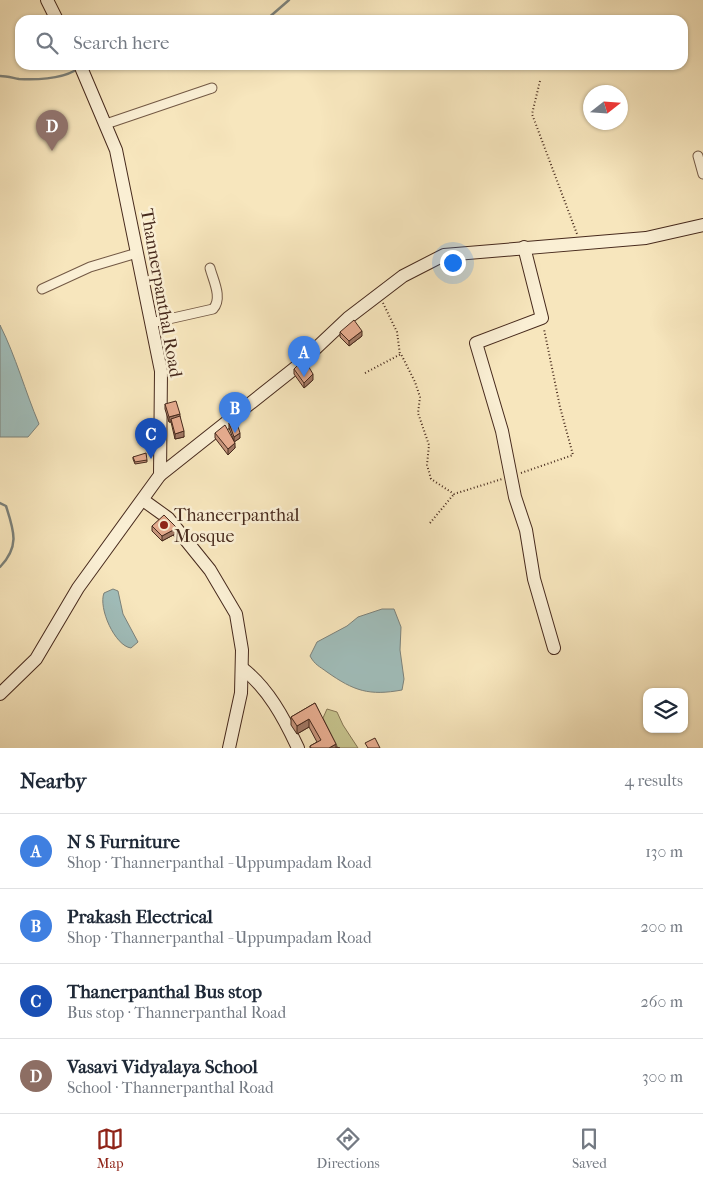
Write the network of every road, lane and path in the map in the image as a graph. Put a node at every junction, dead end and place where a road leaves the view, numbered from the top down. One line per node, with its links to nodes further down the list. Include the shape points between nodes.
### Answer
1 (47, 0): 2 (street)
2 (54, 15)
3 (82, 70): 6 (street, Thannerpanthal Road)
4 (540, 81): 10 (path, via 532,114)
5 (212, 88): 6 (street)
6 (106, 124): 12 (street, Thannerpanthal Road, via 116,150)
7 (698, 156): 8 (street)
8 (703, 174)
9 (703, 225): 10 (street, via 646,238)
10 (581, 243): 11 (street)
11 (524, 247): 15 (street, via 444,255 403,276); 16 (street)
12 (137, 252): 14 (street, via 90,267); 17 (street, Thannerpanthal Road)
13 (210, 268): 17 (street, via 217,293 214,309)
14 (42, 289)
15 (379, 294): 18 (path, via 397,332); 21 (street, via 295,368)
16 (542, 318): 22 (path, via 573,456); 22 (street, via 476,343)
17 (151, 323): 21 (street, Thannerpanthal Road, via 161,371)
18 (401, 354): 19 (path); 20 (path); 23 (path, via 420,397 418,413 430,445 426,465 431,478)
19 (380, 367)
20 (365, 373)
21 (160, 475): 24 (street)
22 (512, 477): 23 (path); 26 (street, via 526,530 534,579)
23 (454, 494): 25 (path)
24 (143, 500): 27 (street, via 168,518 226,593 236,614); 28 (street, via 78,588 36,659)
25 (430, 523)
26 (554, 648)
27 (242, 668): 29 (street, via 241,694); 30 (street, via 268,693)
28 (0, 694)
29 (229, 748)
30 (298, 748)

